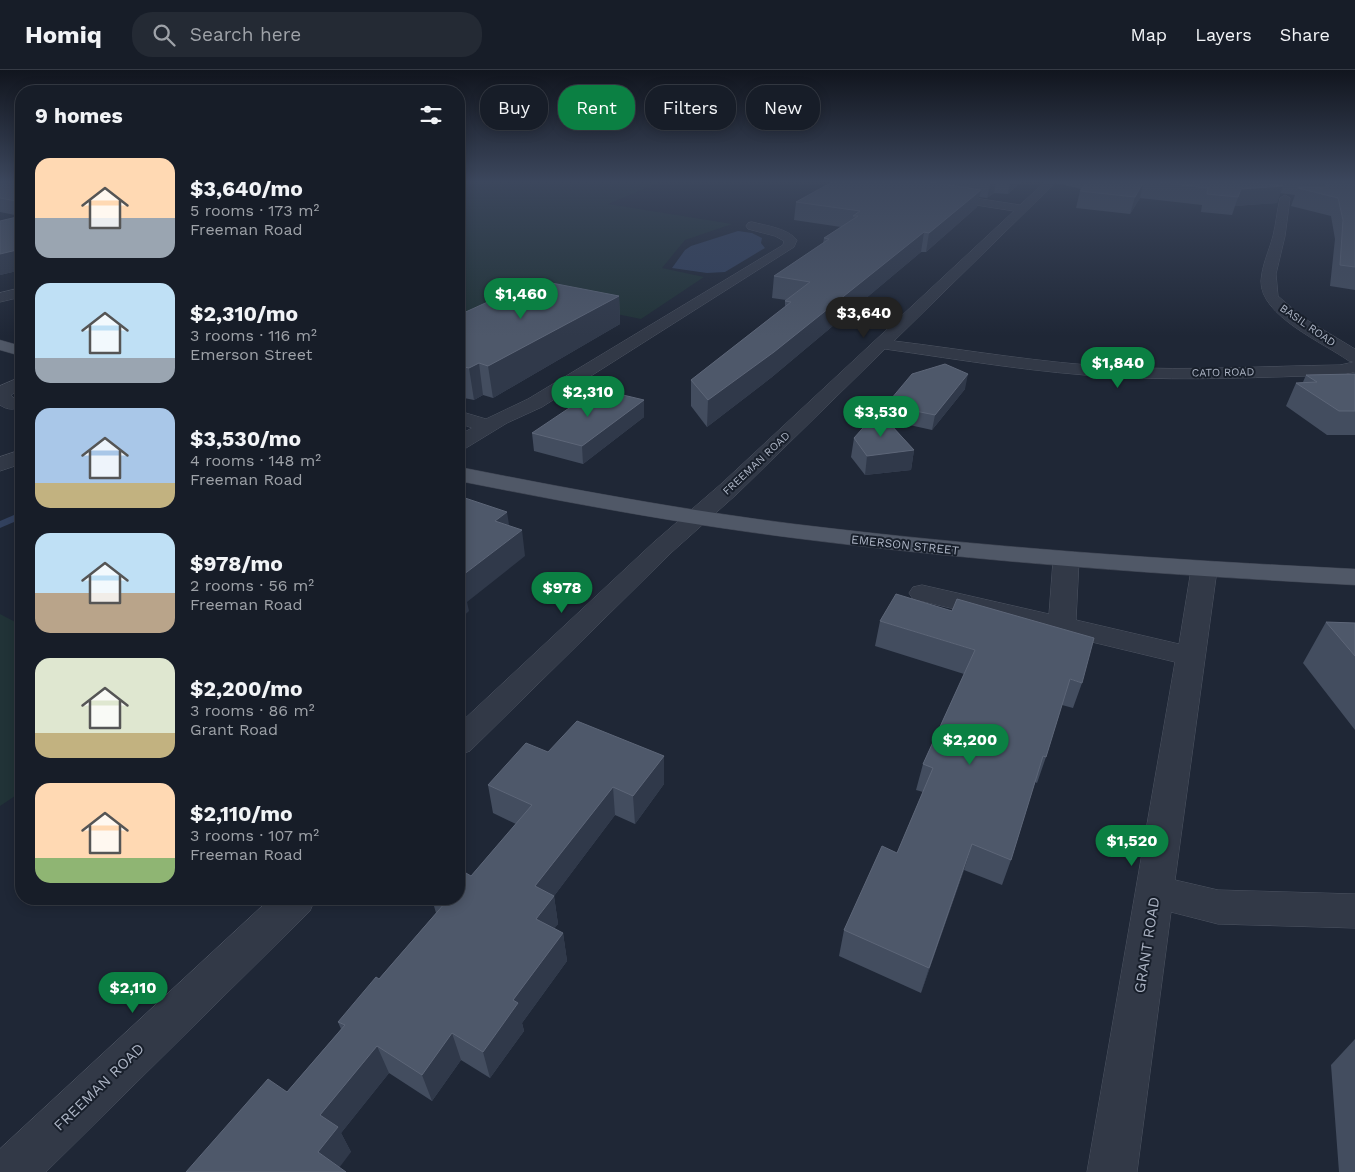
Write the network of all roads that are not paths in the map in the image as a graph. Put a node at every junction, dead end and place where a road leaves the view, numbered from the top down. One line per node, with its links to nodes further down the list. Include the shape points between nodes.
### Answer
1 (777, 232): 14 (street, via 791,240 788,247 535,403)
2 (999, 232): 6 (street, FREEMAN ROAD)
3 (1279, 232): 9 (street, BASIL ROAD, via 1272,261 1271,297 1281,309)
4 (15, 294): 5 (street)
5 (0, 298)
6 (882, 344): 10 (street, CATO ROAD, via 1115,372); 19 (street, FREEMAN ROAD)
7 (0, 345): 8 (main road)
8 (15, 349)
9 (1355, 357)
10 (1355, 367)
11 (15, 385): 12 (street, via 1,393 3,399)
12 (11, 404)
13 (465, 419): 14 (street)
14 (488, 426): 15 (street)
15 (465, 440)
16 (15, 459): 17 (street)
17 (0, 465)
18 (465, 475): 19 (main road, EMERSON STREET)
19 (696, 519): 20 (main road, EMERSON STREET, via 855,540); 26 (street, FREEMAN ROAD)
20 (1066, 561): 21 (main road, EMERSON STREET); 24 (street)
21 (1204, 570): 22 (main road, EMERSON STREET); 25 (street, GRANT ROAD)
22 (1355, 577)
23 (922, 593): 24 (street)
24 (1062, 625): 25 (street)
25 (1191, 656): 27 (street, GRANT ROAD)
26 (465, 737)
27 (1155, 892): 29 (street, via 1218,907); 31 (street, GRANT ROAD)
28 (290, 905): 30 (street, FREEMAN ROAD)
29 (1355, 911)
30 (10, 1172)
31 (1112, 1172)

